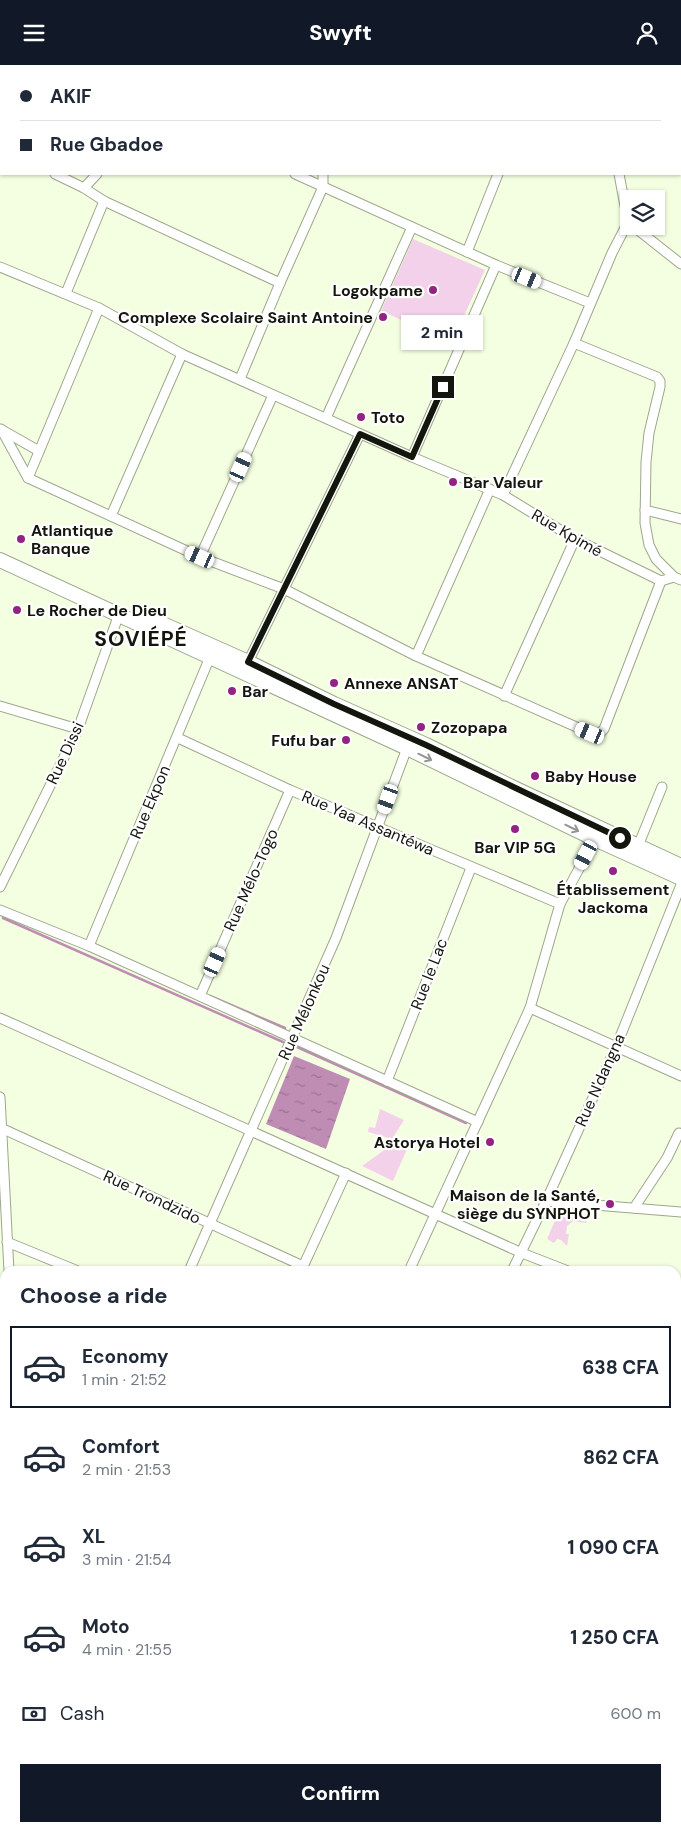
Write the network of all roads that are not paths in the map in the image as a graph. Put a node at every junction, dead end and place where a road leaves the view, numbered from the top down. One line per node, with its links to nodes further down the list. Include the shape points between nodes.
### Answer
1 (57, 175): 8 (street)
2 (96, 175): 8 (street)
3 (297, 175): 7 (street)
4 (323, 175): 7 (street)
5 (498, 175): 14 (street)
6 (619, 175): 9 (street)
7 (323, 187): 11 (street); 18 (street)
8 (84, 188): 10 (street)
9 (623, 190)
10 (104, 201): 18 (street); 19 (street)
11 (412, 227): 14 (street); 26 (street)
12 (624, 235): 20 (street)
13 (644, 235): 15 (street)
14 (467, 252): 16 (street)
15 (681, 264)
16 (496, 265): 20 (street); 30 (street)
17 (0, 267): 19 (street, Rue Kpimé)
18 (280, 283): 24 (street)
19 (66, 293): 21 (street, Rue Kpimé)
20 (590, 303): 22 (street)
21 (99, 308): 23 (street, Rue Kpimé); 29 (street)
22 (574, 343): 33 (street); 34 (street, via 660,381 649,433)
23 (182, 354): 24 (street, Rue Kpimé); 35 (street)
24 (240, 379): 25 (street, Rue Kpimé)
25 (273, 395): 26 (street, Rue Kpimé); 39 (street)
26 (326, 419): 28 (street, Rue Kpimé)
27 (0, 429): 29 (street); 31 (street)
28 (360, 434): 30 (street, Rue Kpimé); 43 (street)
29 (39, 451): 31 (street)
30 (412, 457): 32 (street, Rue Kpimé)
31 (28, 478): 35 (street)
32 (490, 489): 33 (street, Rue Kpimé); 45 (street)
33 (503, 495): 37 (street, Rue Kpimé)
34 (645, 510): 36 (street); 41 (street, via 649,545 656,559)
35 (111, 516): 39 (street)
36 (681, 519)
37 (575, 539): 42 (street, Rue Kpimé); 48 (street)
38 (0, 551): 47 (highway)
39 (200, 557): 43 (street)
40 (0, 560): 44 (highway)
41 (677, 578): 42 (street)
42 (661, 581): 48 (street, via 604,729 599,733 590,733)
43 (284, 589): 45 (street); 47 (street)
44 (119, 614): 46 (highway); 50 (street, Rue Dissi)
45 (416, 656): 48 (street)
46 (210, 657): 47 (highway); 51 (street, Rue Ekpon)
47 (245, 667): 52 (highway, via 334,704)
48 (504, 696)
49 (0, 706): 50 (street)
50 (78, 729): 62 (street, Rue Dissi)
51 (178, 738): 54 (street, Rue Yaa Assantéwa); 65 (street, Rue Ekpon)
52 (409, 743): 55 (street, Rue Mélonkou); 56 (highway, one-way to 56); 57 (highway)
53 (662, 787): 57 (street)
54 (290, 790): 55 (street, Rue Yaa Assantéwa); 66 (street, Rue Mélo-Togo)
55 (377, 827): 59 (street, Rue Yaa Assantéwa); 69 (street, Rue Mélonkou, via 336,938)
56 (595, 839): 60 (highway); 63 (street)
57 (638, 846): 58 (highway)
58 (681, 866)
59 (472, 868): 63 (street, Rue Yaa Assantéwa); 72 (street, Rue le Lac)
60 (681, 878)
61 (681, 885): 70 (street, Rue N'dangna)
62 (0, 887)
63 (560, 904): 67 (street)
64 (0, 910): 65 (street)
65 (89, 946): 66 (street)
66 (200, 996): 69 (street)
67 (530, 1008): 70 (street); 75 (street)
68 (0, 1018): 77 (street)
69 (292, 1038): 72 (street); 77 (street, Rue Mélonkou)
70 (616, 1047): 71 (street); 80 (street, Rue N'dangna)
71 (681, 1075)
72 (387, 1081): 75 (street)
73 (0, 1097): 74 (street)
74 (0, 1103): 76 (street)
75 (478, 1122): 83 (street)
76 (2, 1128): 84 (street, Rue Trondzido); 85 (street)
77 (251, 1131): 79 (street); 84 (street, Rue Mélonkou)
78 (679, 1133): 81 (street, via 667,1158)
79 (346, 1173): 83 (street); 91 (street)
80 (546, 1201): 81 (street); 86 (street, Rue N'dangna)
81 (634, 1208): 82 (street)
82 (681, 1212)
83 (435, 1214): 86 (street); 92 (street)
84 (210, 1223): 89 (street, Rue Mélonkou); 90 (street, Rue Trondzido)
85 (7, 1242): 87 (street); 88 (street)
86 (522, 1253): 93 (street, Rue N'dangna); 94 (street)
87 (9, 1266)
88 (66, 1266)
89 (191, 1266)
90 (296, 1266)
91 (303, 1266)
92 (411, 1266)
93 (515, 1266)
94 (555, 1266)

